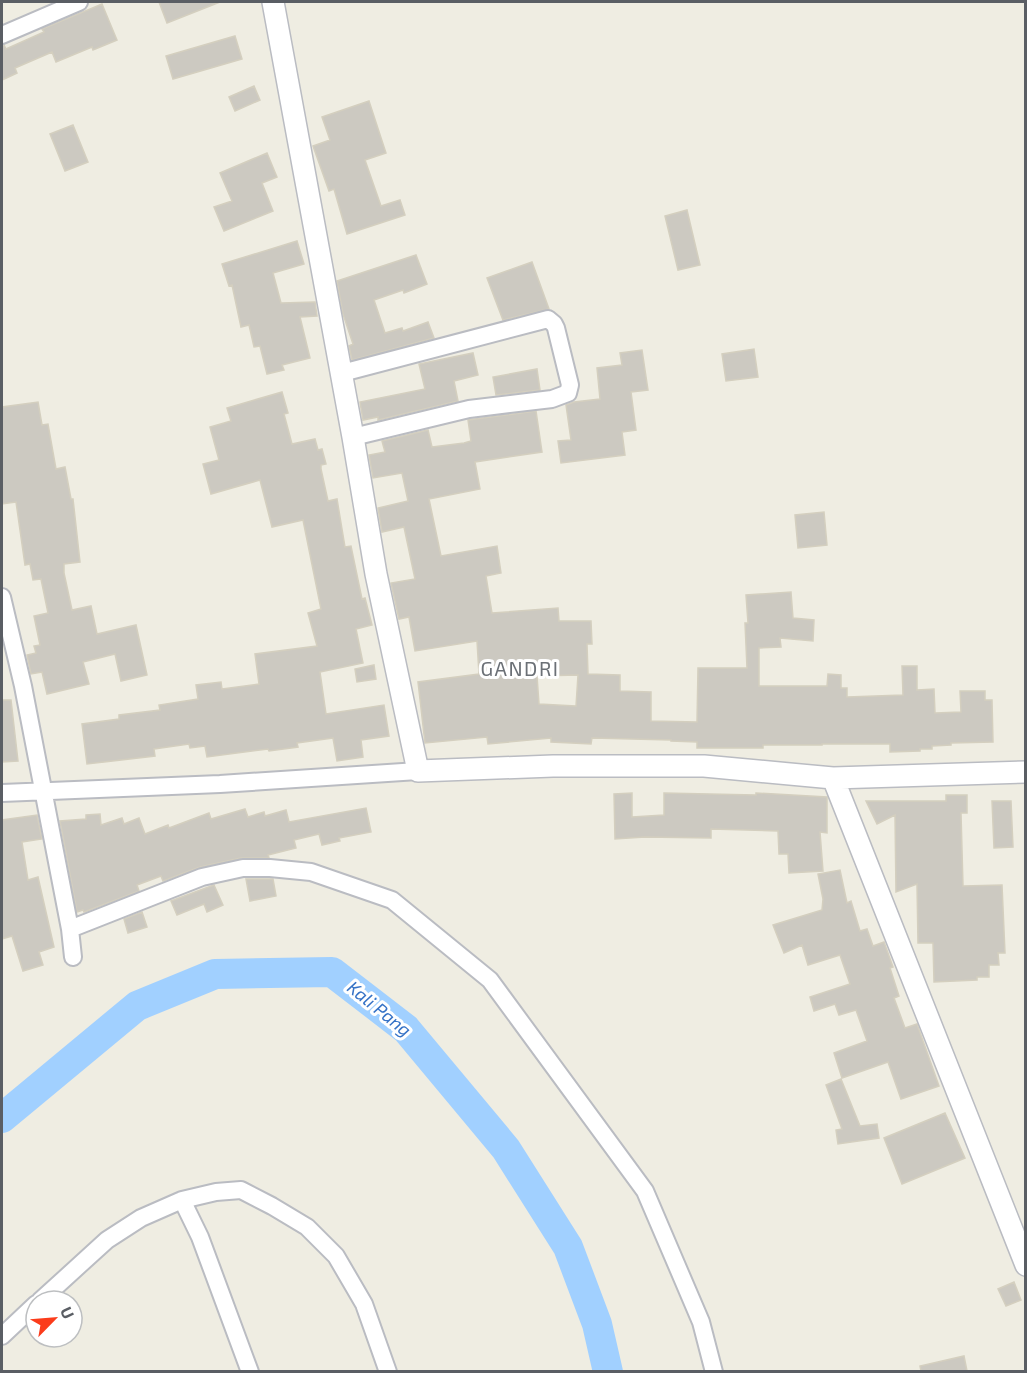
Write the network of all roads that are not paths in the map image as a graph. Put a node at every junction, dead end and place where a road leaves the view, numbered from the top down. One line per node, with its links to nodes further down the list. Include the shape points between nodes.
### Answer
1 (80, 2): 3 (street)
2 (273, 2): 4 (street)
3 (2, 35)
4 (342, 373): 5 (street); 5 (street, via 548,319 556,328 570,385 568,393 552,399 469,409)
5 (354, 437): 7 (street, via 376,574)
6 (2, 597): 10 (street)
7 (418, 771): 9 (street, via 704,766); 10 (street)
8 (1026, 772): 9 (street)
9 (832, 778): 15 (street)
10 (42, 790): 11 (street); 12 (street)
11 (2, 792)
12 (70, 928): 13 (street); 21 (street, via 202,877 243,868 311,872 392,900 490,980 645,1191 701,1322)
13 (73, 957)
14 (182, 1200): 16 (street, via 141,1218 107,1240); 19 (street, via 200,1237); 20 (street, via 240,1190 307,1227 336,1256 364,1304)
15 (1026, 1264)
16 (53, 1289)
17 (24, 1316): 18 (street)
18 (2, 1336)
19 (250, 1371)
20 (388, 1371)
21 (714, 1371)

